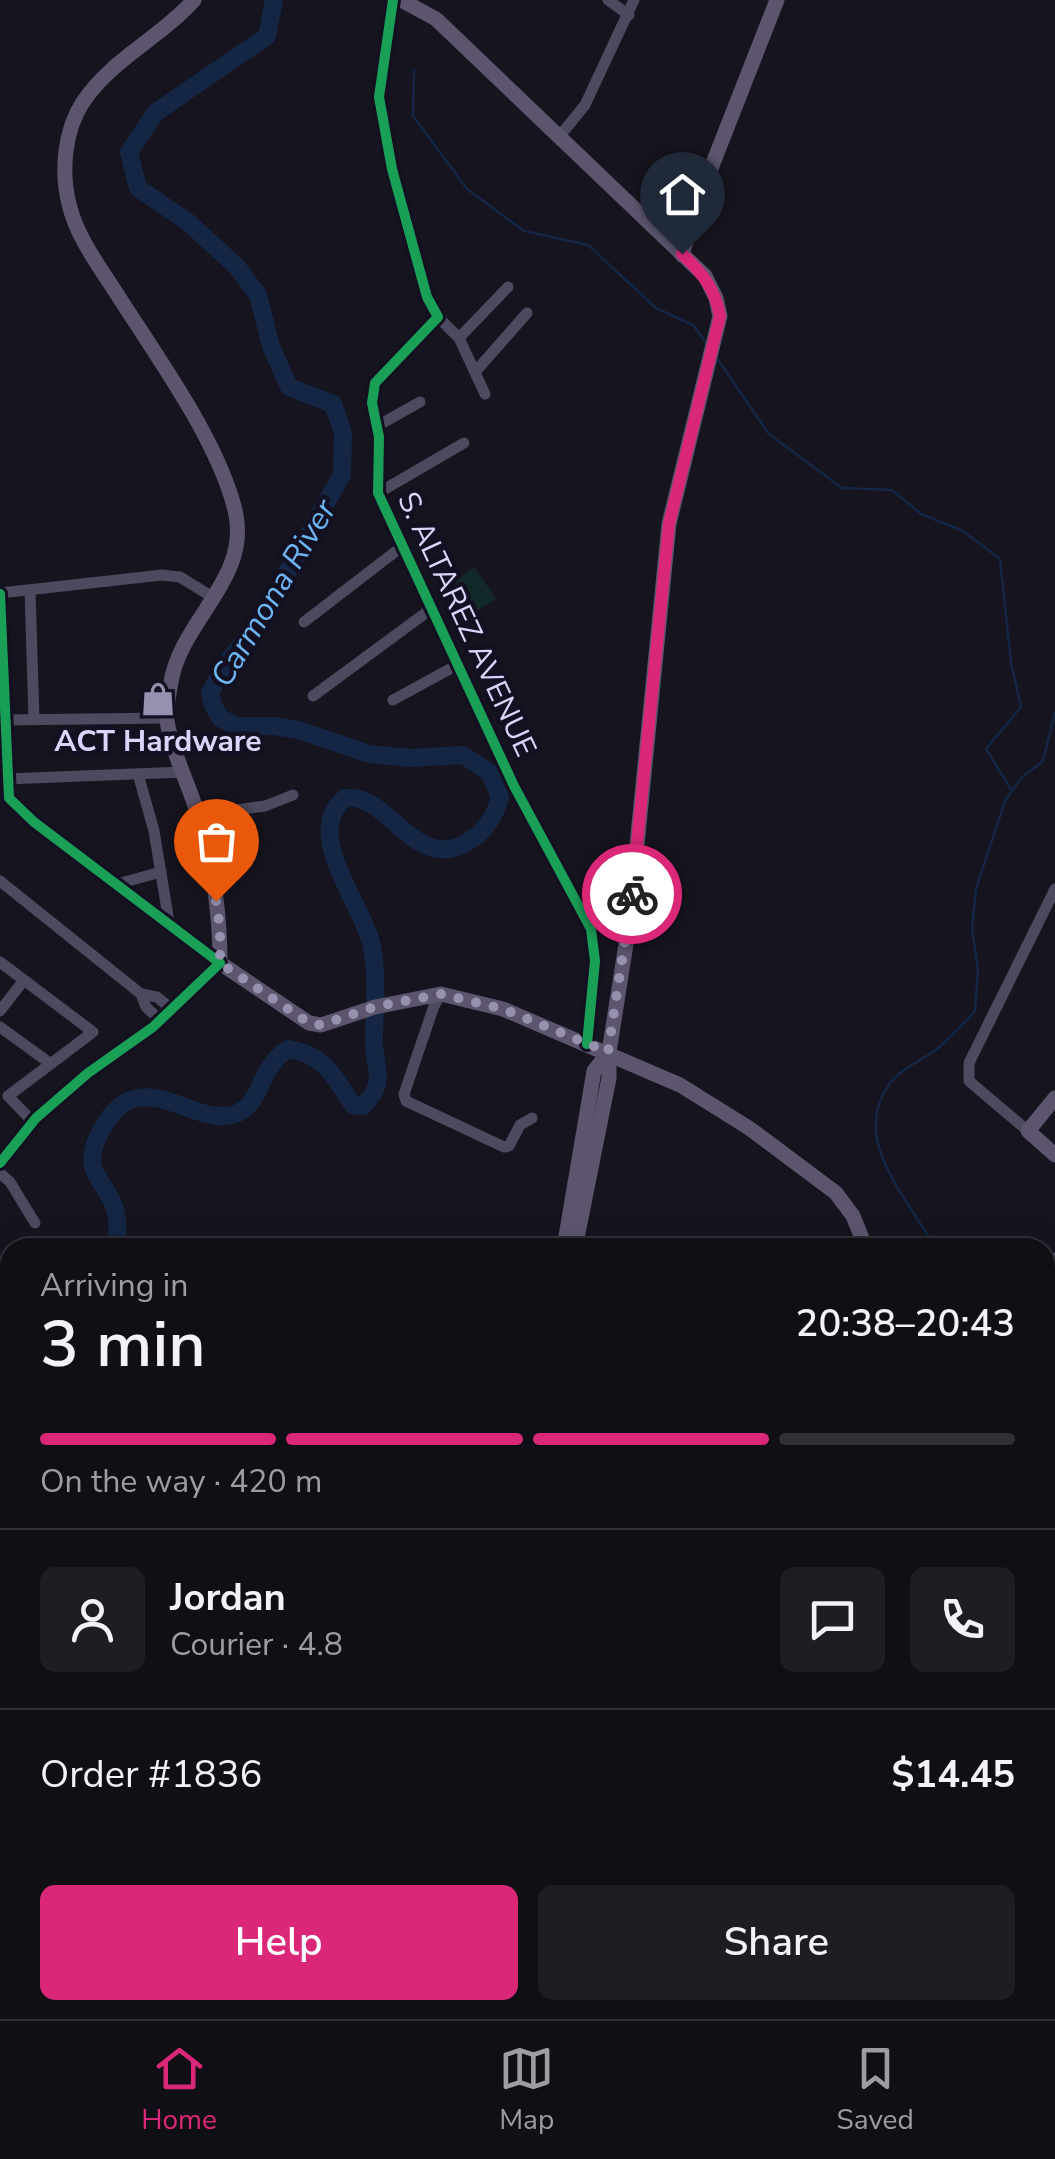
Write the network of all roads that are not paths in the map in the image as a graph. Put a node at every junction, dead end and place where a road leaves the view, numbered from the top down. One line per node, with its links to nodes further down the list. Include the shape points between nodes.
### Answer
1 (194, 0): 23 (main road, via 102,76 80,107 64,170 70,208 94,258 190,414 236,512 231,568)
2 (393, 0): 12 (street, via 379,97 392,169)
3 (401, 0): 8 (main road, via 436,18)
4 (608, 0): 7 (street)
5 (634, 0): 7 (street)
6 (778, 0): 9 (main road)
7 (629, 16): 8 (street, via 586,105)
8 (559, 136): 9 (main road)
9 (682, 254): 52 (main road, via 705,276 720,316 669,524 629,925)
10 (508, 287): 13 (street)
11 (527, 313): 14 (street)
12 (438, 317): 13 (street); 17 (street, S. ALTAREZ AVENUE, via 375,382)
13 (459, 338): 14 (street)
14 (476, 371): 15 (street)
15 (485, 394)
16 (420, 402): 17 (street)
17 (377, 426): 19 (street, S. ALTAREZ AVENUE)
18 (464, 444): 19 (street)
19 (378, 493): 20 (street, S. ALTAREZ AVENUE)
20 (404, 545): 24 (street, S. ALTAREZ AVENUE); 25 (street)
21 (30, 590): 22 (street); 23 (street, via 162,575 180,577); 30 (street)
22 (0, 594): 31 (street)
23 (214, 598): 29 (main road, via 177,658)
24 (431, 609): 26 (street, S. ALTAREZ AVENUE); 27 (street)
25 (304, 622)
26 (457, 665): 28 (street); 51 (street, S. ALTAREZ AVENUE, via 591,928 595,961)
27 (313, 696)
28 (394, 700)
29 (167, 718): 30 (street); 32 (main road)
30 (34, 719): 31 (street)
31 (4, 720): 34 (street)
32 (184, 772): 33 (street); 36 (main road)
33 (138, 774): 34 (street); 37 (street)
34 (6, 779): 39 (street, via 9,798 34,822)
35 (293, 794): 36 (street, via 265,806)
36 (198, 816): 43 (main road, via 220,928)
37 (161, 872): 39 (street); 41 (street)
38 (0, 880): 45 (street)
39 (117, 884): 41 (street)
40 (1053, 896): 58 (street, via 969,1063 969,1080)
41 (169, 922): 43 (street)
42 (0, 962): 44 (street)
43 (220, 963): 46 (main road, via 321,1025); 47 (street)
44 (24, 980): 48 (street); 53 (street, via 94,1032)
45 (141, 994): 47 (street, via 157,996); 49 (street)
46 (441, 994): 51 (main road, via 503,1009); 56 (street, via 406,1101 504,1147)
47 (173, 1010): 49 (street)
48 (0, 1011)
49 (161, 1021): 57 (street)
50 (0, 1028): 53 (street)
51 (587, 1044): 52 (main road)
52 (608, 1052): 63 (main road, via 594,1071); 64 (main road, via 609,1078); 65 (main road, via 680,1085 749,1128 836,1194)
53 (50, 1064): 54 (street)
54 (3, 1095): 57 (street)
55 (1055, 1098): 58 (main road)
56 (532, 1118)
57 (33, 1122): 60 (street)
58 (1028, 1131): 59 (main road)
59 (1055, 1155)
60 (0, 1163)
61 (0, 1173): 62 (street)
62 (35, 1223)
63 (566, 1238)
64 (577, 1238)
65 (862, 1238)

